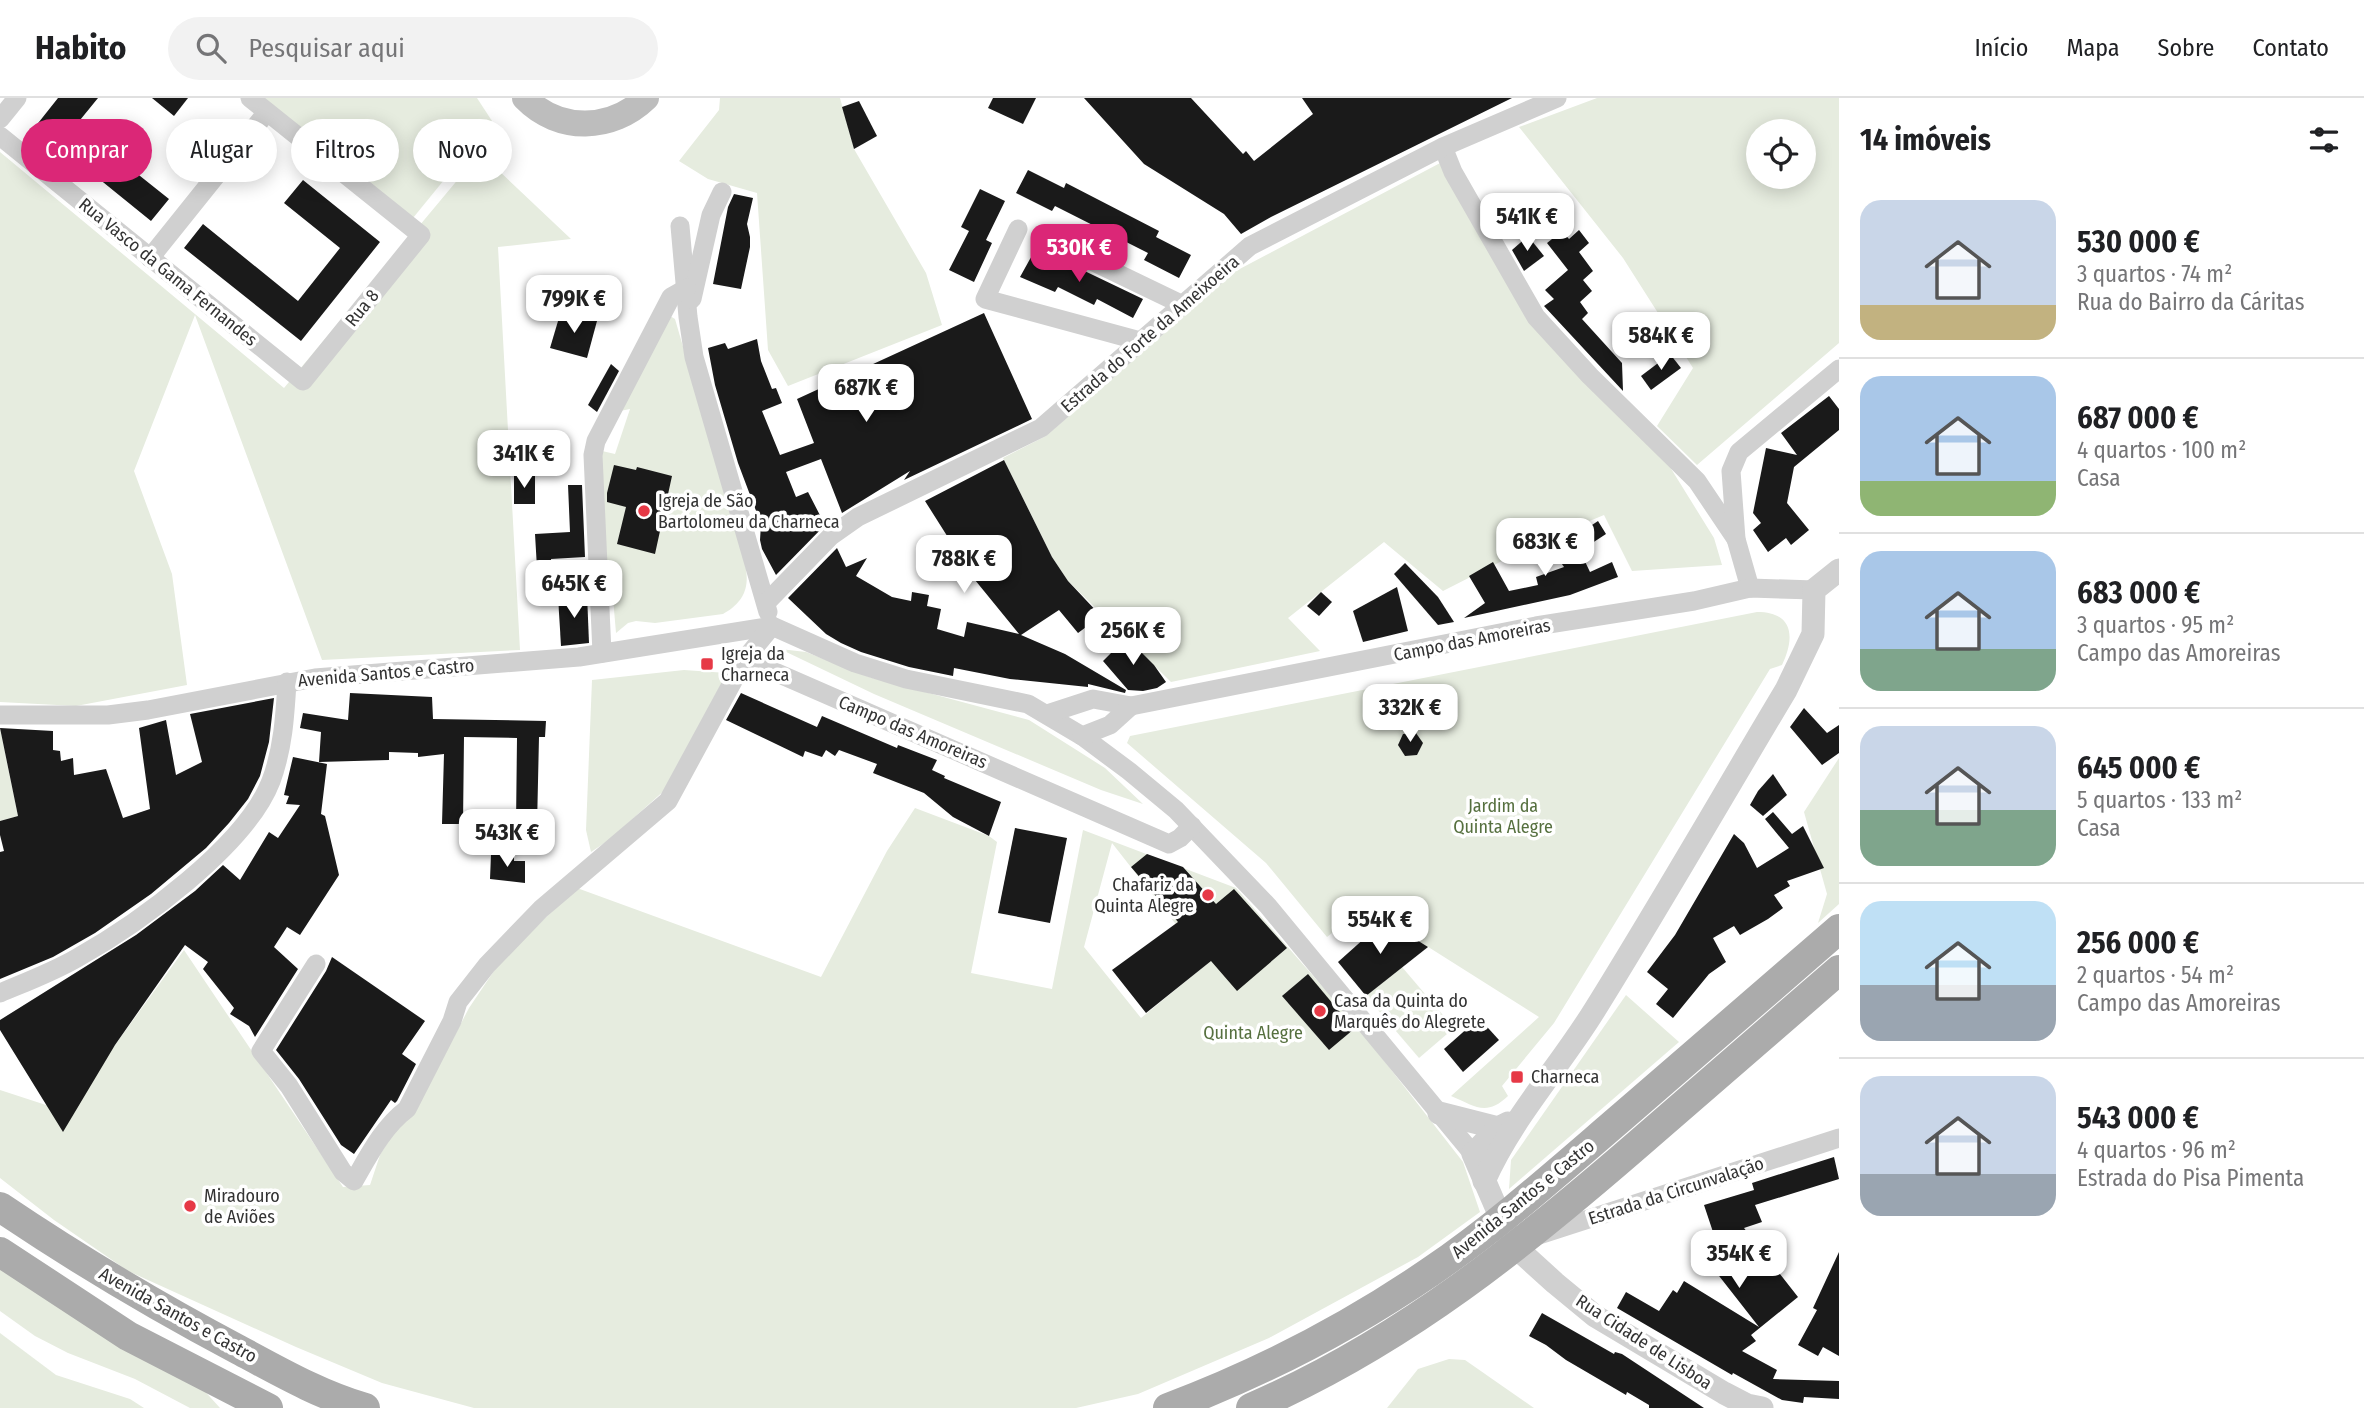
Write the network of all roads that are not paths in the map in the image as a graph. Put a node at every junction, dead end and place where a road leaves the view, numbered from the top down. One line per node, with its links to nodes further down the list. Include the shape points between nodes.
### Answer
1 (16, 98): 7 (street)
2 (250, 98): 6 (street)
3 (525, 98): 4 (main road, via 561,121 584,124 619,117)
4 (646, 98)
5 (1557, 98): 9 (street, Estrada do Forte da Ameixoeira)
6 (267, 112): 14 (street); 20 (street, Rua 8, via 421,235)
7 (0, 119)
8 (0, 136): 14 (street, Rua Vasco da Gama Fernandes)
9 (1443, 148): 16 (street, Estrada do Forte da Ameixoeira, via 1250,246); 21 (street, via 1536,317 1697,481)
10 (723, 192): 17 (street, via 711,215)
11 (680, 226): 15 (street)
12 (1018, 229): 18 (street, via 985,299)
13 (1077, 254): 16 (street)
14 (150, 258): 20 (street, Rua Vasco da Gama Fernandes)
15 (687, 288): 17 (street); 27 (street, via 671,298 596,441)
16 (1183, 305): 18 (street, Estrada do Forte da Ameixoeira)
17 (688, 317): 25 (street, via 694,357)
18 (1140, 341): 25 (street, Estrada do Forte da Ameixoeira, via 1041,428 858,517)
19 (1839, 369): 21 (street, via 1739,453 1731,471)
20 (303, 381)
21 (1736, 539): 23 (street)
22 (1839, 570): 24 (street)
23 (1751, 588): 24 (street, Campo das Amoreiras); 30 (street, Campo das Amoreiras)
24 (1814, 590): 40 (street, via 1813,634 1786,690 1593,1013)
25 (765, 603): 26 (street)
26 (772, 626): 27 (street, Avenida Santos e Castro); 28 (street); 31 (street, via 906,680 1028,704)
27 (602, 653): 29 (street, Avenida Santos e Castro)
28 (745, 659): 34 (street, Campo das Amoreiras, via 1169,844); 36 (street, via 668,801 541,909 486,965 458,1002 407,1109 395,1118 354,1181 343,1172 289,1086 261,1051)
29 (286, 682): 32 (street, Avenida Santos e Castro, via 108,715); 38 (street, via 284,735 271,782 253,816 216,856 152,909 77,958)
30 (1131, 706): 31 (street, Campo das Amoreiras, via 1093,699); 33 (street, Campo das Amoreiras, via 1110,725)
31 (1047, 714): 33 (street)
32 (0, 715)
33 (1082, 736): 34 (street)
34 (1192, 826): 39 (street, via 1268,906)
35 (1839, 929): 47 (main road, Avenida Santos e Castro, via 1515,1209 1429,1273 1308,1346)
36 (316, 964)
37 (1833, 976): 51 (main road, Avenida Santos e Castro, via 1534,1233 1446,1298 1334,1367)
38 (0, 993)
39 (1439, 1113): 40 (street); 42 (street)
40 (1508, 1123): 42 (street); 43 (street)
41 (1839, 1138): 45 (street, Estrada da Circunvalação)
42 (1473, 1154): 43 (street, Rua Cidade de Lisboa)
43 (1484, 1181): 45 (street, Rua Cidade de Lisboa)
44 (0, 1207): 50 (main road, Avenida Santos e Castro, via 156,1306 303,1384)
45 (1512, 1244): 48 (street, Rua Cidade de Lisboa, via 1595,1316)
46 (0, 1252): 49 (main road, via 128,1336)
47 (1176, 1405)
48 (1754, 1407)
49 (268, 1408)
50 (365, 1408)
51 (1251, 1408)

